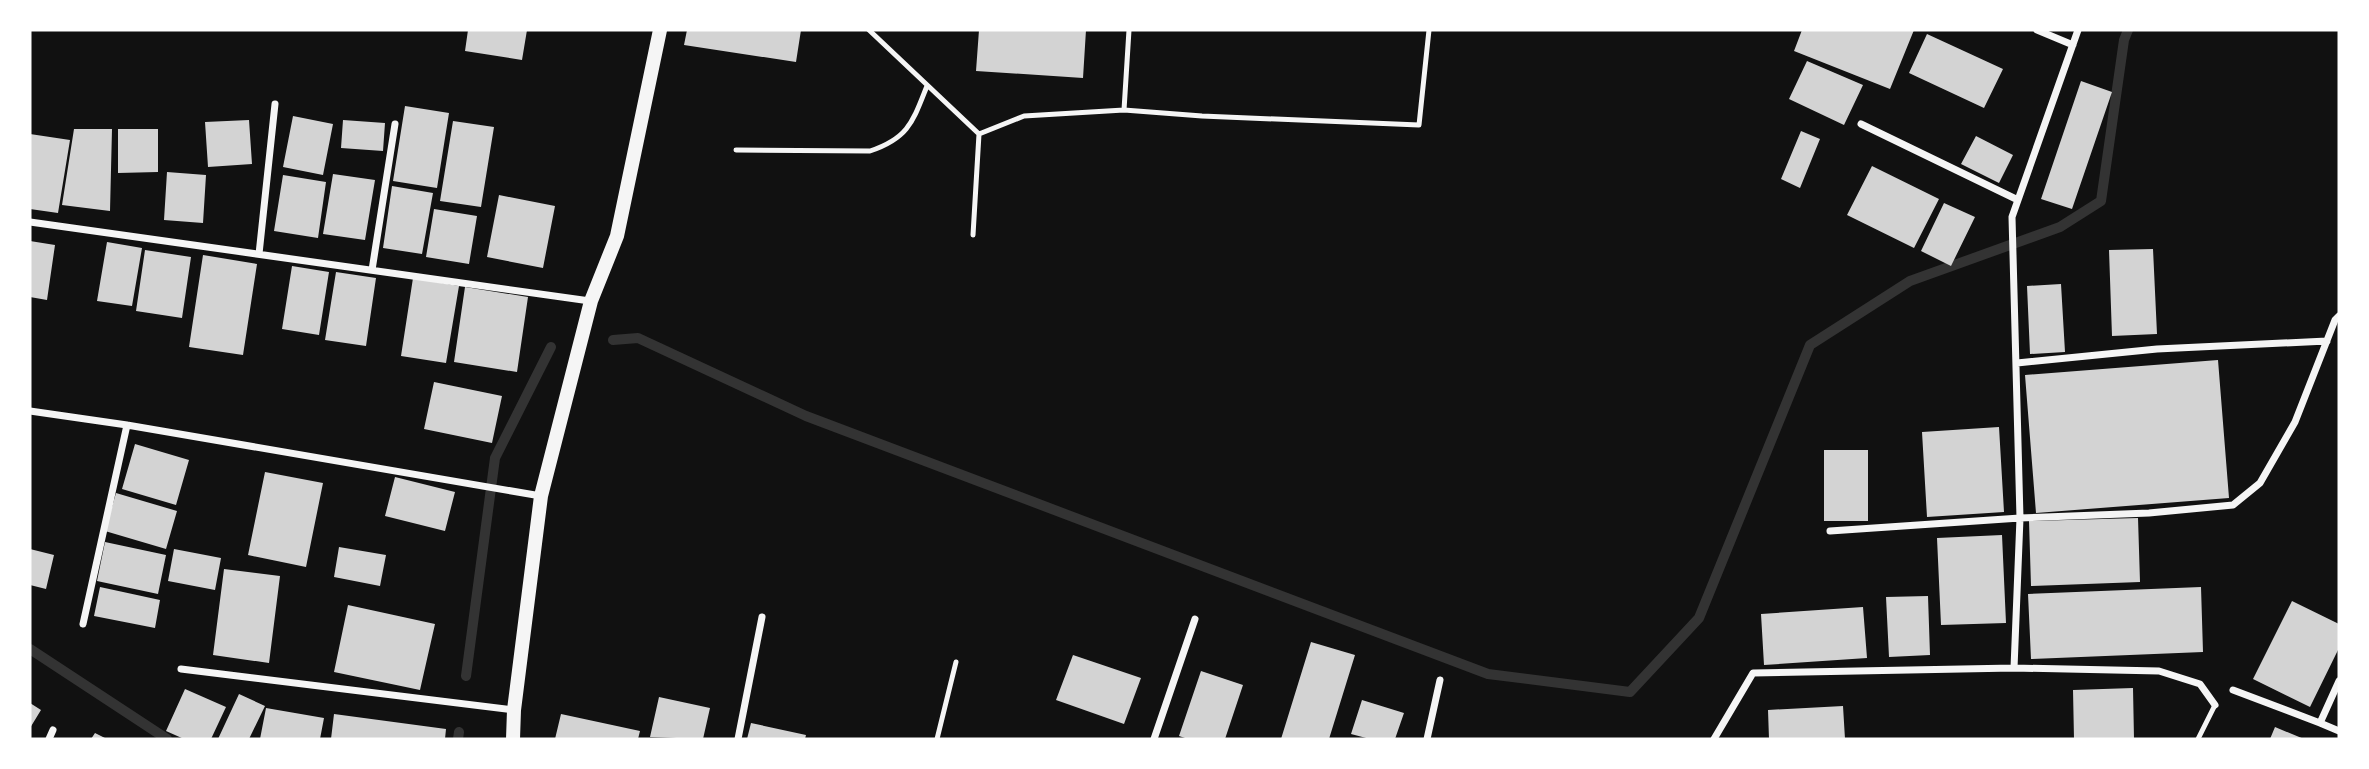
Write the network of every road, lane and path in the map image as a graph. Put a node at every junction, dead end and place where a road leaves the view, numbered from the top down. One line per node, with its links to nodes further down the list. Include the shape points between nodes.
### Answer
1 (660, 30): 20 (main road, via 617,236)
2 (869, 30): 8 (lane)
3 (1129, 30): 10 (lane)
4 (1429, 30): 10 (lane, via 1419,125)
5 (2037, 30): 7 (street)
6 (2078, 30): 7 (street)
7 (2073, 45): 15 (street)
8 (928, 86): 13 (lane); 14 (lane, via 914,118 890,145 870,151)
9 (275, 104): 18 (street)
10 (1124, 110): 13 (lane, via 1024,116)
11 (395, 124): 19 (street)
12 (1861, 124): 15 (street)
13 (979, 134): 17 (lane)
14 (736, 150)
15 (2018, 200): 23 (street, via 2012,217)
16 (30, 222): 18 (street)
17 (973, 235)
18 (258, 254): 19 (street)
19 (372, 270): 20 (street)
20 (591, 301): 26 (main road)
21 (2339, 316): 22 (street)
22 (2327, 341): 23 (street, via 2157,349); 27 (street, via 2290,432 2260,483 2233,505)
23 (2017, 363): 27 (street)
24 (30, 411): 25 (street)
25 (127, 425): 26 (street); 31 (street)
26 (541, 496): 39 (main road)
27 (2020, 518): 28 (street); 34 (street)
28 (1830, 531)
29 (762, 617): 45 (street)
30 (1195, 619): 47 (street)
31 (83, 624)
32 (956, 662): 46 (lane)
33 (181, 668): 39 (street)
34 (2014, 668): 38 (street, via 2159,671 2200,684); 49 (street, via 1753,673)
35 (1440, 680): 48 (street)
36 (2339, 681): 40 (street)
37 (2233, 690): 40 (street)
38 (2215, 705): 50 (lane)
39 (514, 710): 44 (main road)
40 (2320, 723): 42 (street)
41 (53, 730): 43 (street)
42 (2339, 730)
43 (48, 739)
44 (513, 739)
45 (738, 739)
46 (937, 739)
47 (1154, 739)
48 (1427, 739)
49 (1714, 739)
50 (2198, 739)

